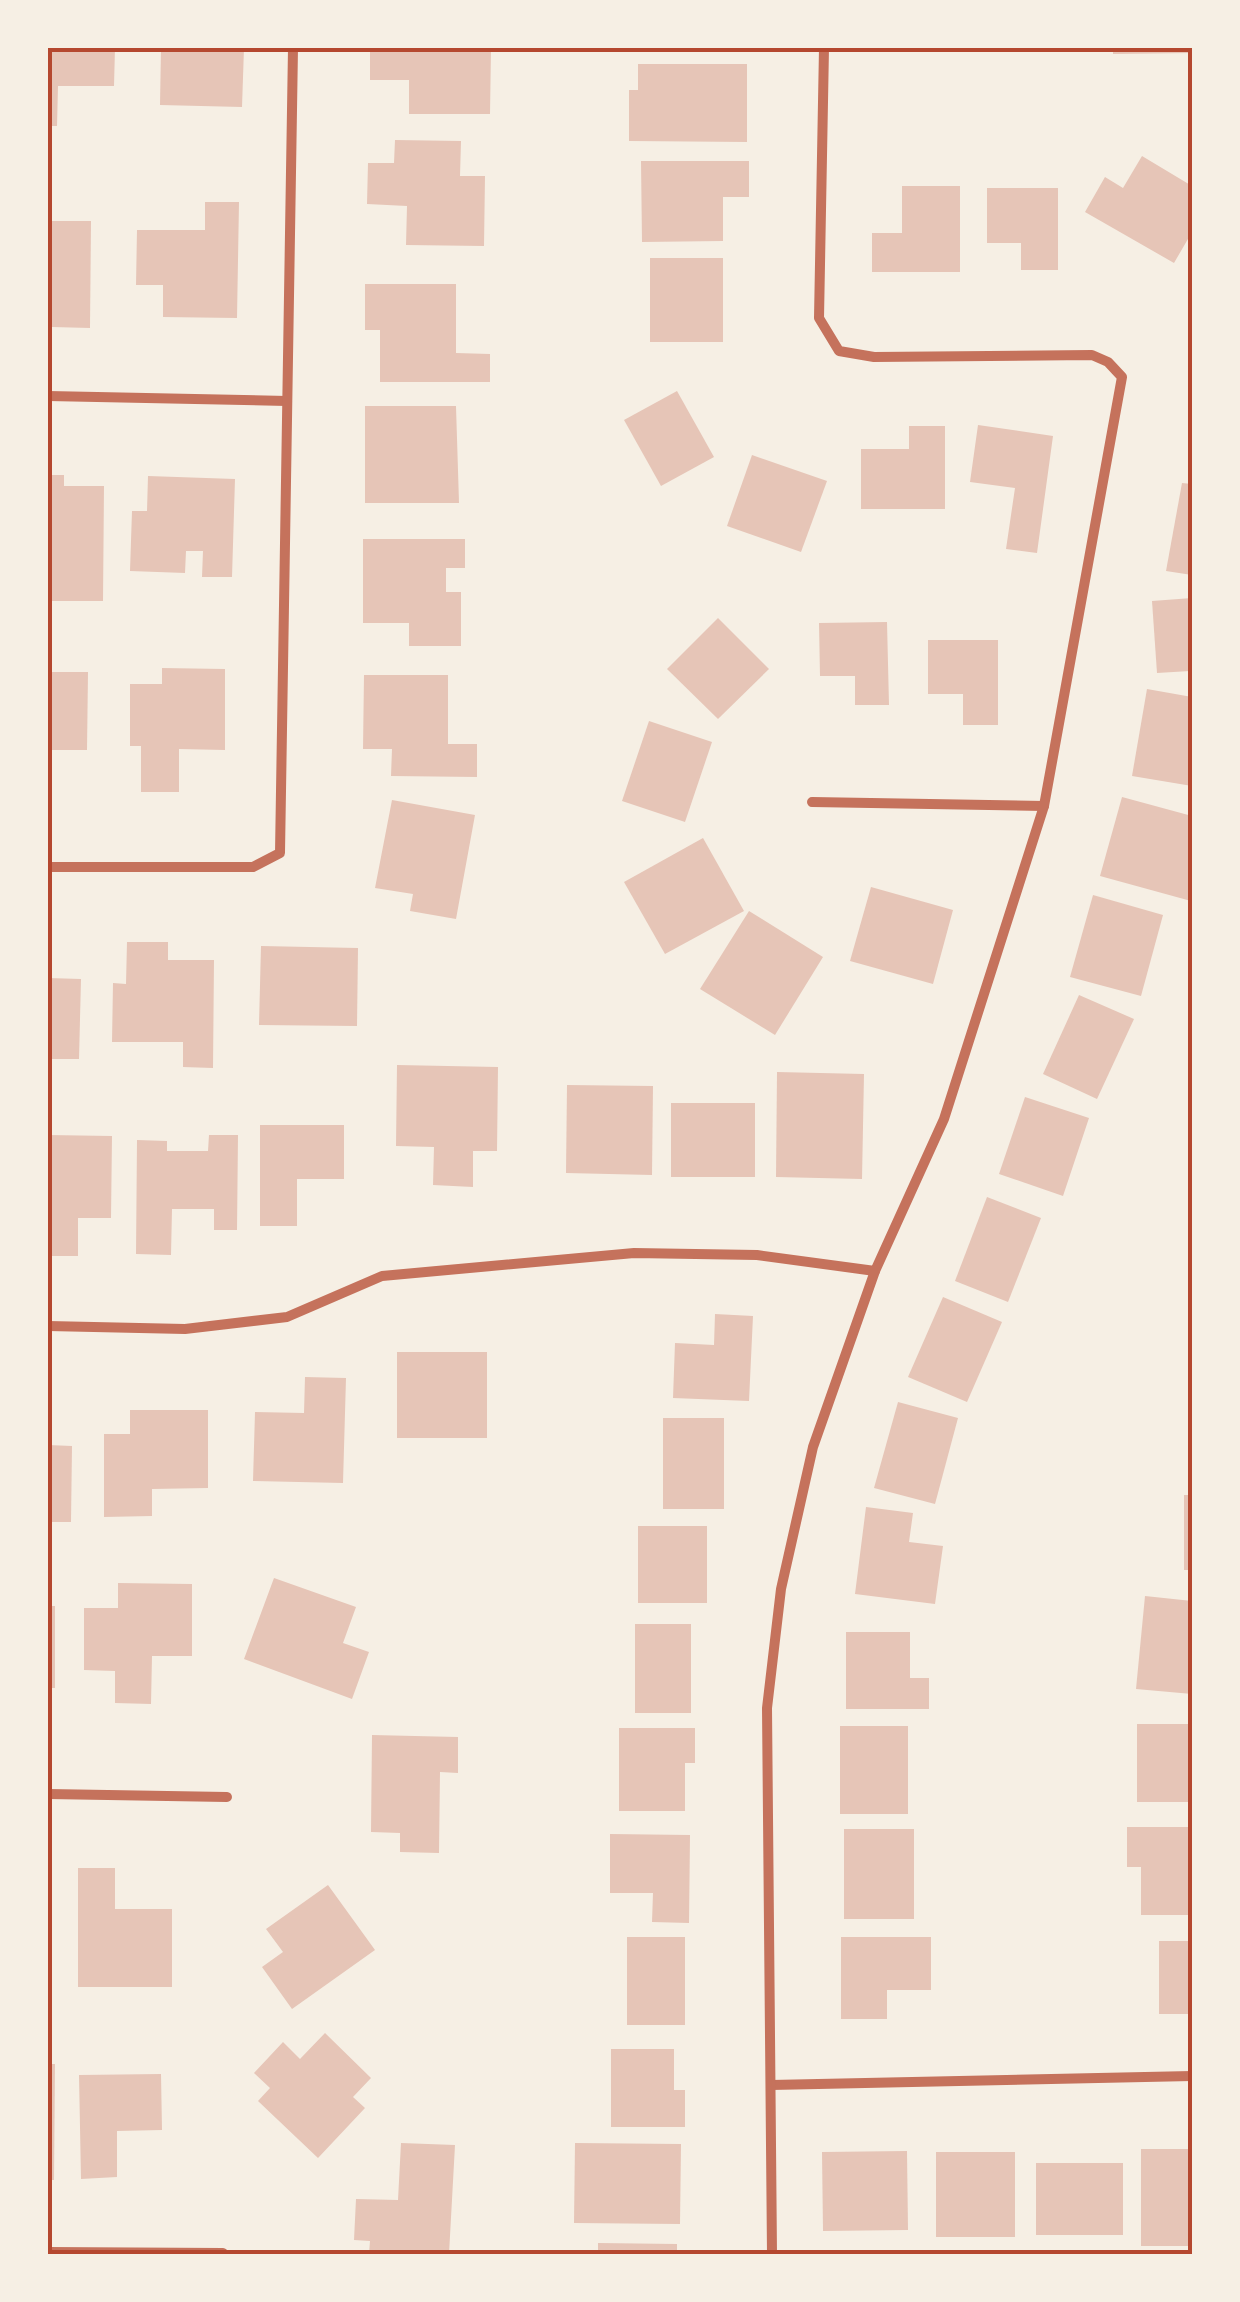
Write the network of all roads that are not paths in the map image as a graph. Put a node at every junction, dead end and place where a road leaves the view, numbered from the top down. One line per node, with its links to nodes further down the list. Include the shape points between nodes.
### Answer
1 (293, 48): 4 (street)
2 (824, 48): 6 (street, via 819,318 840,350 874,356 1092,355 1122,377)
3 (48, 396): 4 (street)
4 (288, 401): 7 (street, via 280,854 253,867)
5 (812, 802): 6 (street)
6 (1044, 806): 8 (street, via 944,1120)
7 (48, 867)
8 (875, 1270): 9 (street, via 757,1255 634,1252 382,1276 288,1317 185,1329); 13 (street, via 813,1447 781,1589 767,1708)
9 (48, 1326)
10 (48, 1794): 11 (street)
11 (227, 1797)
12 (1192, 2076): 13 (street)
13 (771, 2085): 16 (street)
14 (48, 2252): 15 (street)
15 (223, 2253)
16 (772, 2254)

